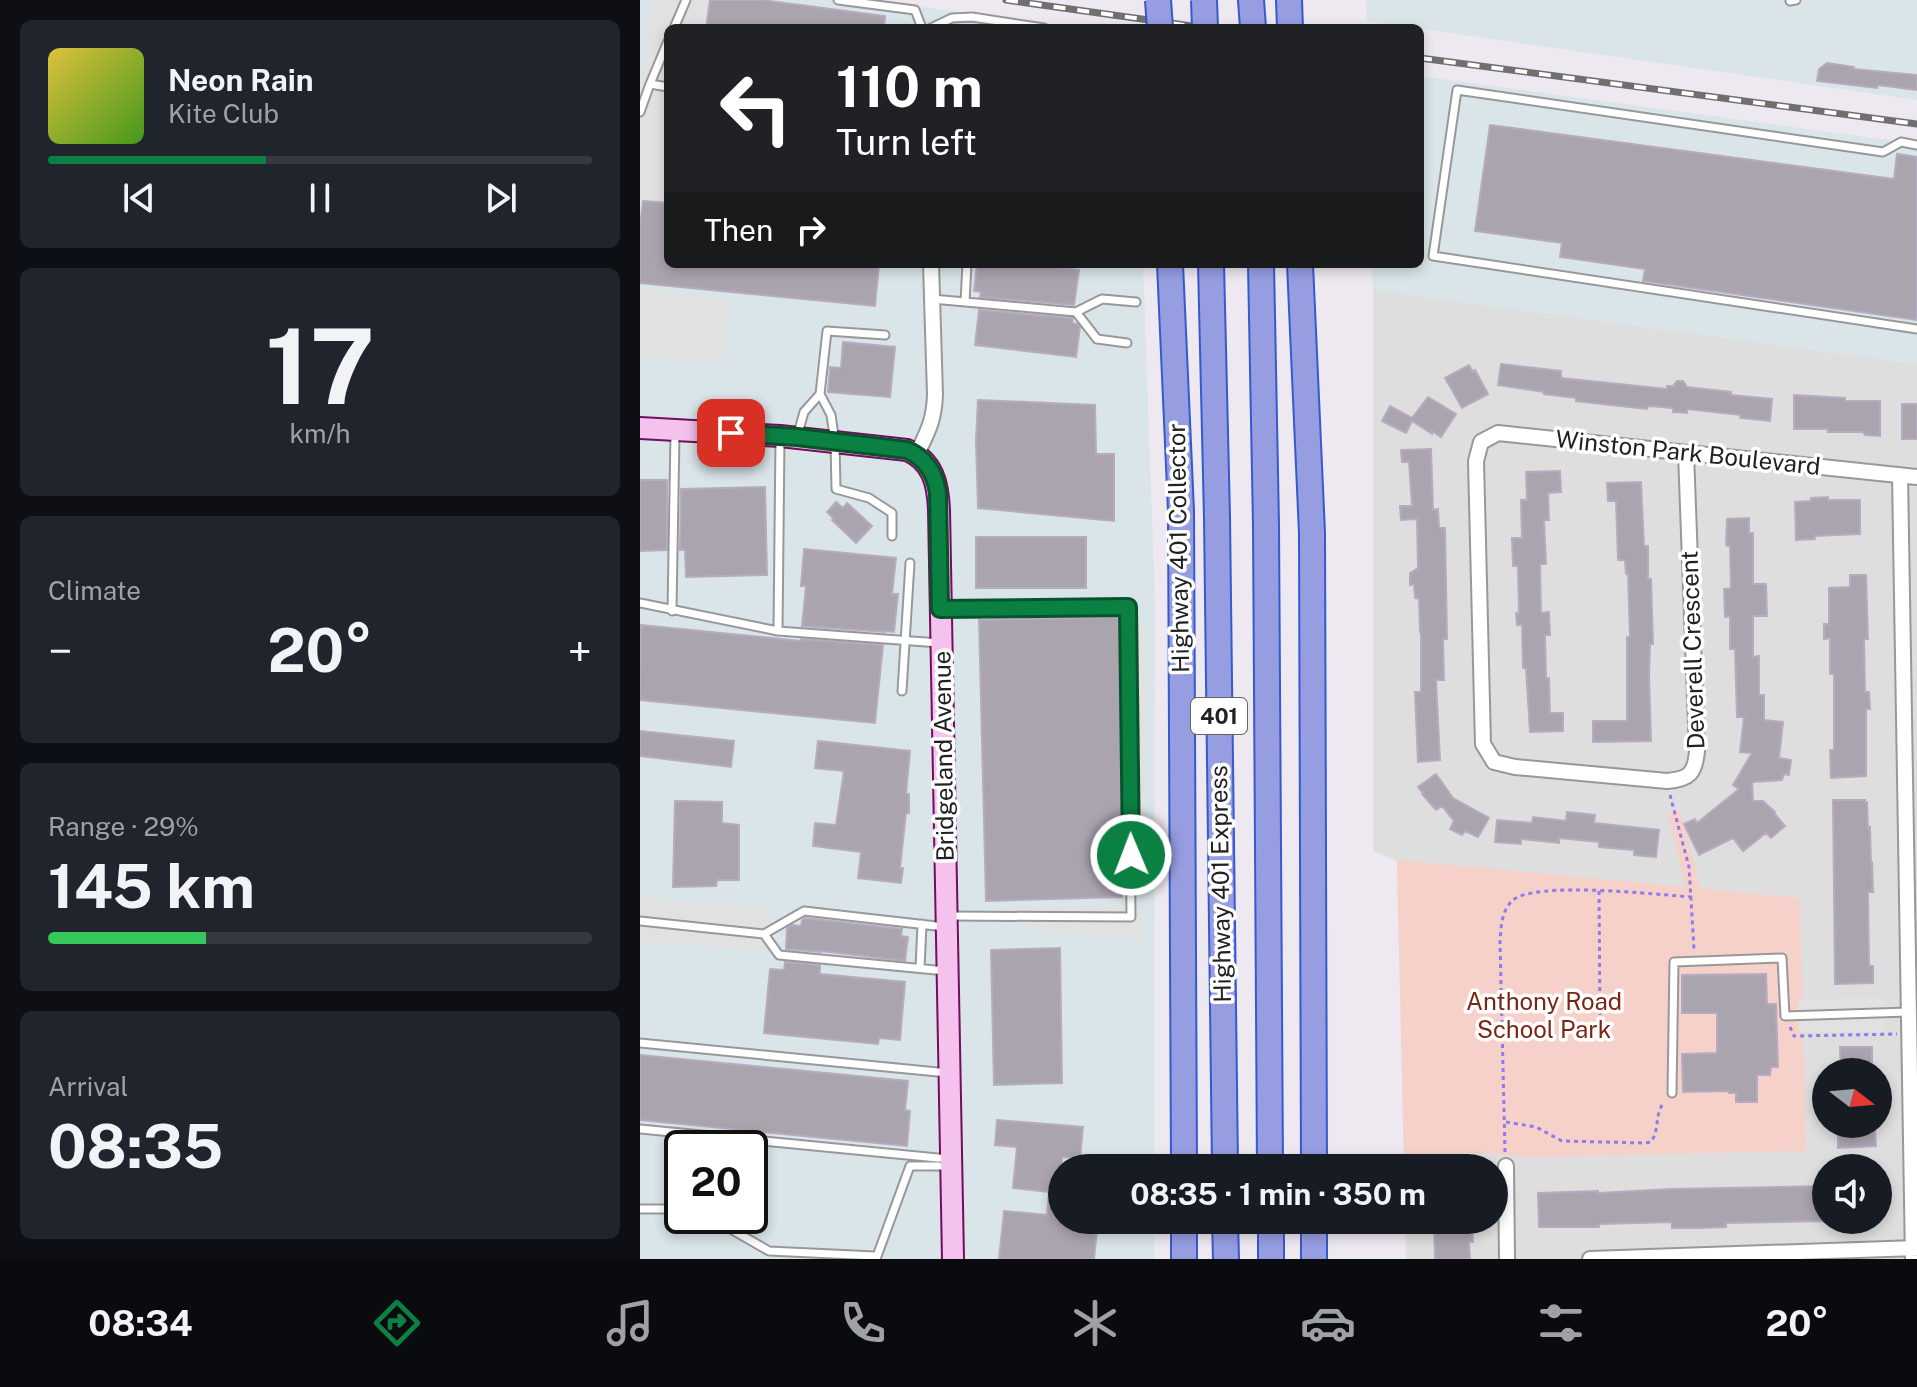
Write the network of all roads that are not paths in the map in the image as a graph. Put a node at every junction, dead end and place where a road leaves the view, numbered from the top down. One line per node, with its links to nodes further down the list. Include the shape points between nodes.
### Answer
1 (686, 0): 8 (lane)
2 (838, 0): 9 (lane, via 915,10)
3 (1158, 0): 12 (highway, bridge)
4 (1204, 0): 13 (highway, bridge)
5 (1251, 0): 14 (highway)
6 (1796, 0): 7 (lane)
7 (1790, 1)
8 (676, 24)
9 (920, 24)
10 (946, 24): 11 (lane, via 952,18 972,17)
11 (1018, 24)
12 (1160, 24)
13 (1205, 24)
14 (1253, 24)
15 (664, 51): 16 (lane)
16 (650, 84): 17 (lane); 18 (lane)
17 (664, 86)
18 (640, 112)
19 (1917, 145): 30 (lane, via 1901,142 1883,152 1457,90 1433,256)
20 (931, 268): 26 (street)
21 (967, 268): 27 (lane)
22 (1170, 268): 63 (highway, Highway 401 Collector / 401, via 1181,511)
23 (1211, 268): 64 (highway, Highway 401 Express / 401)
24 (1261, 268): 65 (highway, Highway 401 Express / 401)
25 (1300, 268): 66 (highway, via 1312,533)
26 (932, 299): 27 (lane); 39 (street, via 934,414)
27 (965, 302): 29 (lane)
28 (1136, 302): 29 (lane, via 1102,299)
29 (1076, 312): 32 (lane, via 1097,339)
30 (1917, 329)
31 (885, 335): 33 (lane, via 827,331)
32 (1127, 343)
33 (820, 394): 36 (lane); 37 (lane, via 831,415)
34 (640, 428): 35 (street)
35 (676, 430): 36 (street); 47 (lane)
36 (788, 436): 37 (street); 48 (lane)
37 (835, 442): 39 (street); 43 (lane, via 836,489 869,498 892,513)
38 (1686, 453): 40 (street, Winston Park Boulevard, via 1498,433 1481,442); 40 (street, Deverell Crescent, via 1697,751 1692,772 1682,780 1667,781 1515,767 1494,762 1483,744); 41 (street, Winston Park Boulevard)
39 (917, 454): 46 (street, Bridgeland Avenue, via 937,485)
40 (1476, 461)
41 (1900, 475): 42 (street, Winston Park Boulevard); 58 (street)
42 (1917, 477)
43 (892, 536)
44 (910, 563): 49 (lane)
45 (640, 603): 47 (lane)
46 (940, 609): 50 (street, Bridgeland Avenue); 53 (lane, via 1128,607 1131,917)
47 (672, 611): 48 (lane)
48 (778, 631): 49 (lane)
49 (905, 641): 50 (lane); 51 (lane)
50 (941, 643): 53 (street, Bridgeland Avenue)
51 (902, 691)
52 (640, 921): 55 (lane)
53 (948, 922): 54 (lane); 57 (street, Bridgeland Avenue)
54 (922, 924): 55 (lane, via 804,911); 56 (lane)
55 (764, 934): 56 (lane, via 779,955)
56 (920, 968): 57 (lane)
57 (948, 971): 60 (street, Bridgeland Avenue)
58 (1908, 1012): 61 (lane, via 1785,1016 1782,958 1674,962); 76 (street)
59 (640, 1043): 60 (lane)
60 (950, 1074): 67 (street, Bridgeland Avenue)
61 (1672, 1093)
62 (640, 1129): 67 (lane)
63 (1184, 1154)
64 (1225, 1154)
65 (1270, 1154)
66 (1314, 1154)
67 (952, 1163): 77 (lane, via 910,1166); 79 (street, Bridgeland Avenue)
68 (640, 1209): 69 (lane)
69 (664, 1209)
70 (739, 1234): 77 (lane, via 769,1251)
71 (1184, 1234): 80 (highway)
72 (1225, 1234): 81 (highway)
73 (1271, 1234): 82 (highway)
74 (1314, 1234): 83 (highway)
75 (1507, 1234): 84 (street)
76 (1914, 1252): 78 (street)
77 (876, 1257)
78 (1709, 1257): 85 (street)
79 (953, 1259)
80 (1184, 1259)
81 (1226, 1259)
82 (1271, 1259)
83 (1314, 1259)
84 (1507, 1259)
85 (1590, 1259)

